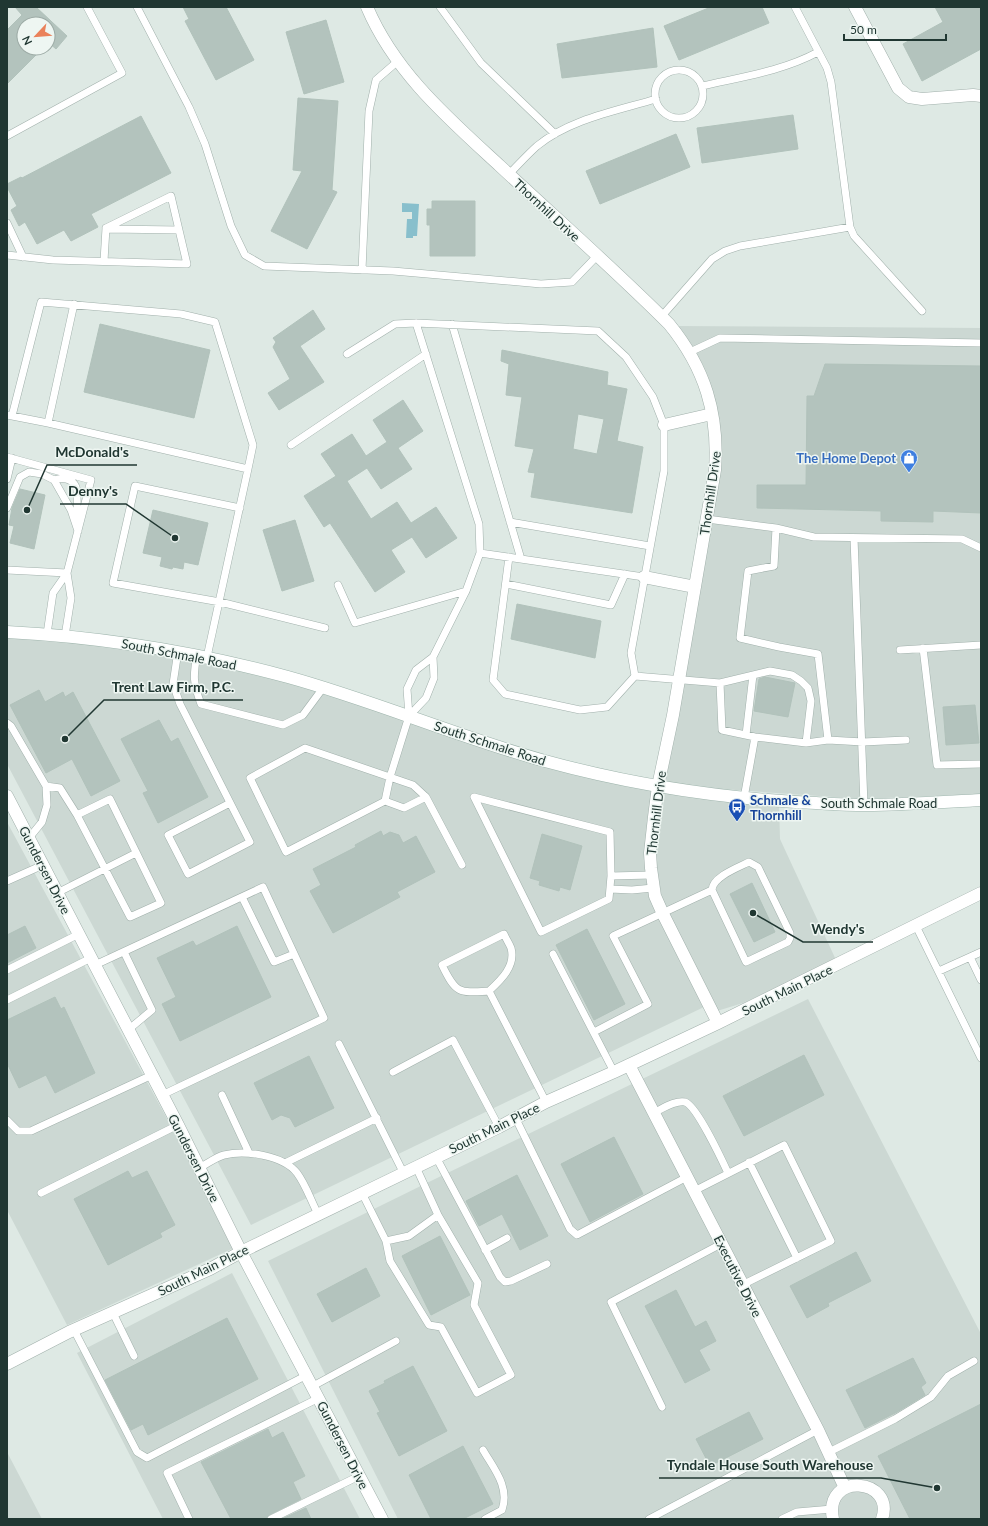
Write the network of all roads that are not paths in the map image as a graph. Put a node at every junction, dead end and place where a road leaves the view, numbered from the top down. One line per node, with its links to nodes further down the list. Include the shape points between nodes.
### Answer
1 (87, 7): 13 (lane, via 122,74)
2 (137, 7): 23 (lane, via 189,107 205,144 231,226 245,255 264,266)
3 (367, 7): 8 (street, Thornhill Drive)
4 (440, 7): 12 (lane, via 481,63)
5 (796, 7): 7 (lane)
6 (855, 7): 10 (street, via 898,88 909,97 922,99)
7 (818, 52): 9 (lane, via 800,61); 16 (lane, via 831,82)
8 (398, 61): 14 (street, Thornhill Drive, via 433,103); 23 (lane, via 376,80 369,111)
9 (702, 86): 11 (lane, via 692,73 684,70 668,72 657,84); 11 (lane, via 702,101 693,113 686,117 678,118 664,112)
10 (981, 96)
11 (656, 99): 12 (lane, via 576,123)
12 (555, 134): 14 (lane, via 537,146)
13 (7, 136)
14 (509, 174): 20 (street, Thornhill Drive)
15 (7, 223): 21 (lane)
16 (850, 227): 25 (lane, via 854,236); 26 (lane, via 740,246 725,251 712,260)
17 (106, 228): 18 (lane); 18 (lane, via 171,196); 22 (lane)
18 (179, 230): 22 (lane, via 187,264)
19 (7, 255): 21 (lane)
20 (596, 256): 23 (lane, via 572,282 540,284); 26 (street, Thornhill Drive)
21 (23, 257): 22 (lane)
22 (104, 261)
23 (362, 270)
24 (74, 304): 34 (lane, via 41,302); 35 (lane); 39 (lane, via 181,314 215,322 253,446)
25 (922, 311)
26 (661, 317): 30 (street, Thornhill Drive)
27 (416, 323): 28 (lane); 31 (lane, via 394,324); 32 (lane)
28 (452, 324): 36 (lane, via 598,331 626,357 653,397); 45 (lane)
29 (981, 344): 30 (lane, via 720,338)
30 (690, 352): 33 (street, Thornhill Drive, via 706,387)
31 (347, 354)
32 (426, 354): 37 (lane); 51 (lane, via 479,524)
33 (712, 414): 36 (street); 44 (street, Thornhill Drive, via 715,428 715,470)
34 (9, 416): 35 (lane)
35 (48, 423): 39 (lane)
36 (664, 425): 49 (lane, via 664,471)
37 (291, 445)
38 (10, 457): 40 (lane); 47 (lane, via 91,480)
39 (248, 469): 43 (lane)
40 (7, 479)
41 (54, 480): 42 (lane, via 42,474 29,472 20,477); 47 (lane, via 71,510); 47 (lane, via 70,480 76,487)
42 (7, 508)
43 (240, 508): 62 (lane); 62 (lane, via 135,486 113,583)
44 (707, 519): 46 (lane); 60 (street, Thornhill Drive)
45 (510, 522): 49 (lane); 53 (lane)
46 (776, 528): 48 (lane, via 814,537); 82 (lane, via 774,566 748,571 740,638 818,654)
47 (78, 531): 55 (lane)
48 (854, 538): 50 (lane, via 962,539); 84 (lane)
49 (650, 546): 57 (lane)
50 (981, 548)
51 (480, 552): 52 (lane); 61 (lane)
52 (509, 557): 53 (lane); 58 (lane)
53 (521, 559): 56 (lane)
54 (7, 570): 55 (lane)
55 (67, 573): 65 (lane, via 53,593); 66 (lane, via 71,598)
56 (625, 574): 57 (lane); 58 (lane, via 611,605)
57 (644, 577): 60 (street); 74 (lane, via 631,653)
58 (506, 584): 74 (lane, via 493,680 505,694 580,710 607,707)
59 (338, 585): 61 (lane, via 355,623)
60 (695, 587): 75 (street, Thornhill Drive)
61 (466, 591): 72 (lane)
62 (220, 602): 63 (lane); 71 (lane)
63 (325, 628)
64 (7, 632): 65 (street, South Schmale Road)
65 (47, 634): 66 (street, South Schmale Road)
66 (65, 636): 70 (street, South Schmale Road)
67 (981, 645): 68 (lane)
68 (923, 648): 69 (lane); 86 (lane, via 937,765)
69 (900, 650)
70 (178, 651): 71 (street, South Schmale Road); 95 (lane, via 173,684 180,704)
71 (202, 656): 77 (street, South Schmale Road); 77 (lane, via 193,674 194,687 201,704 283,725 303,715)
72 (433, 657): 78 (lane, via 434,678 426,698); 78 (lane, via 416,670 407,689)
73 (753, 675): 76 (lane); 80 (lane); 85 (lane, via 770,671 792,675 808,688 812,701)
74 (636, 676): 75 (lane)
75 (679, 679): 76 (lane); 89 (street, Thornhill Drive)
76 (720, 683): 80 (lane, via 722,730)
77 (323, 688): 78 (street, South Schmale Road)
78 (409, 716): 87 (lane); 89 (street, South Schmale Road, via 545,761)
79 (7, 723): 88 (lane)
80 (746, 735): 81 (lane)
81 (755, 737): 85 (lane); 92 (lane)
82 (828, 740): 84 (lane); 85 (lane)
83 (906, 740): 84 (lane)
84 (862, 742): 96 (lane)
85 (806, 743)
86 (981, 764)
87 (390, 777): 91 (lane, via 413,785); 94 (lane); 94 (lane, via 305,748 250,778 286,852)
88 (46, 786): 97 (lane, via 60,788); 98 (lane, via 47,805 42,822)
89 (658, 786): 92 (street, South Schmale Road); 103 (street, Thornhill Drive, via 650,853)
90 (7, 797): 98 (street, Gundersen Drive)
91 (426, 797): 94 (lane, via 404,808); 101 (lane)
92 (744, 798): 96 (street, South Schmale Road)
93 (981, 800): 96 (street, South Schmale Road)
94 (386, 801)
95 (230, 803): 95 (lane, via 250,842 188,874 168,835)
96 (864, 805)
97 (77, 815): 99 (lane, via 110,799); 102 (lane)
98 (29, 838): 100 (street, Gundersen Drive)
99 (136, 853): 102 (lane); 102 (lane, via 161,902 130,917)
100 (43, 865): 105 (lane); 109 (street, Gundersen Drive)
101 (462, 865)
102 (104, 869): 109 (lane)
103 (651, 875): 104 (lane); 106 (street, Thornhill Drive)
104 (611, 876): 107 (lane); 107 (lane, via 610,832 474,797 542,932 609,898)
105 (7, 882)
106 (653, 888): 107 (lane); 112 (street, Thornhill Drive)
107 (610, 889)
108 (712, 890): 108 (lane, via 746,962 788,942 790,933 758,867 754,864 750,862 731,871 714,882); 112 (lane)
109 (57, 892): 114 (street, Gundersen Drive)
110 (981, 893): 113 (street, South Main Place)
111 (242, 897): 115 (lane); 117 (lane, via 274,962); 117 (lane, via 264,887)
112 (663, 914): 126 (street, Thornhill Drive); 128 (lane, via 614,936 648,1004)
113 (916, 926): 122 (lane); 126 (street, South Main Place)
114 (79, 934): 120 (street, Gundersen Drive); 121 (lane)
115 (124, 952): 120 (lane); 127 (lane, via 152,1010)
116 (981, 952): 119 (lane)
117 (294, 954): 135 (lane, via 324,1018)
118 (553, 954): 128 (lane)
119 (970, 957): 122 (lane); 123 (lane)
120 (93, 961): 125 (lane); 127 (street, Gundersen Drive)
121 (7, 970)
122 (939, 971): 130 (lane)
123 (981, 980)
124 (489, 991): 124 (lane, via 460,991 451,983 442,966 504,934 511,949 512,961 504,978); 137 (lane)
125 (7, 1000)
126 (718, 1023): 131 (street, South Main Place)
127 (128, 1030): 134 (street, Gundersen Drive)
128 (594, 1032): 133 (lane)
129 (339, 1044): 139 (lane)
130 (981, 1058)
131 (629, 1065): 133 (street, South Main Place); 138 (street, Executive Drive)
132 (393, 1072): 143 (lane, via 453,1040)
133 (614, 1072): 137 (street, South Main Place)
134 (152, 1075): 135 (street, Gundersen Drive); 141 (lane, via 31,1131 18,1130)
135 (162, 1095): 142 (street, Gundersen Drive)
136 (222, 1095): 144 (lane)
137 (546, 1102): 140 (street, South Main Place)
138 (653, 1113): 151 (lane, via 679,1102 691,1105); 152 (street, Executive Drive)
139 (377, 1118): 146 (lane); 150 (lane)
140 (516, 1118): 143 (street, South Main Place); 152 (lane, via 570,1229 577,1235)
141 (7, 1120)
142 (178, 1125): 149 (street, Gundersen Drive); 154 (lane)
143 (499, 1127): 145 (street, South Main Place)
144 (249, 1154): 146 (lane); 149 (lane, via 223,1156)
145 (436, 1157): 148 (street, South Main Place); 161 (lane)
146 (285, 1162): 156 (lane, via 296,1171)
147 (749, 1162): 151 (lane); 163 (lane); 163 (lane, via 784,1145 831,1241)
148 (416, 1167): 150 (street, South Main Place); 157 (lane)
149 (199, 1168): 162 (street, Gundersen Drive)
150 (403, 1172): 155 (street, South Main Place)
151 (728, 1173): 153 (lane)
152 (686, 1177): 153 (street, Executive Drive)
153 (694, 1191): 160 (street, Executive Drive)
154 (41, 1193)
155 (362, 1193): 156 (street, South Main Place); 159 (lane)
156 (318, 1214): 162 (street, South Main Place)
157 (438, 1215): 159 (lane, via 409,1236); 159 (lane, via 478,1283 474,1306 511,1375 477,1393 441,1327 429,1325 390,1261)
158 (507, 1238): 161 (lane)
159 (386, 1241)
160 (721, 1244): 165 (street, Executive Drive); 174 (lane, via 611,1302)
161 (485, 1250): 164 (lane, via 505,1282)
162 (241, 1252): 166 (street, South Main Place, via 210,1269); 172 (street, Gundersen Drive)
163 (797, 1258): 165 (lane)
164 (547, 1264)
165 (742, 1285): 175 (street, Executive Drive)
166 (113, 1313): 167 (street, South Main Place); 169 (lane)
167 (74, 1330): 171 (street, South Main Place); 172 (lane, via 136,1452 147,1458)
168 (396, 1341): 172 (lane)
169 (134, 1356)
170 (974, 1361): 177 (lane, via 948,1376 931,1398)
171 (7, 1364)
172 (310, 1381): 173 (street, Gundersen Drive)
173 (319, 1398): 178 (street, Gundersen Drive); 181 (lane, via 166,1473)
174 (662, 1408)
175 (818, 1430): 177 (street, Executive Drive); 185 (lane)
176 (483, 1450): 184 (lane, via 503,1485 506,1500 502,1510)
177 (829, 1452): 179 (street, Executive Drive)
178 (359, 1476): 182 (lane); 183 (street, Gundersen Drive)
179 (845, 1488): 180 (street, via 836,1497); 187 (street, via 861,1485 876,1493 884,1508)
180 (832, 1514): 186 (lane, via 797,1512)
181 (189, 1519)
182 (271, 1519)
183 (382, 1519)
184 (485, 1519)
185 (649, 1519)
186 (782, 1519)
187 (882, 1519)

